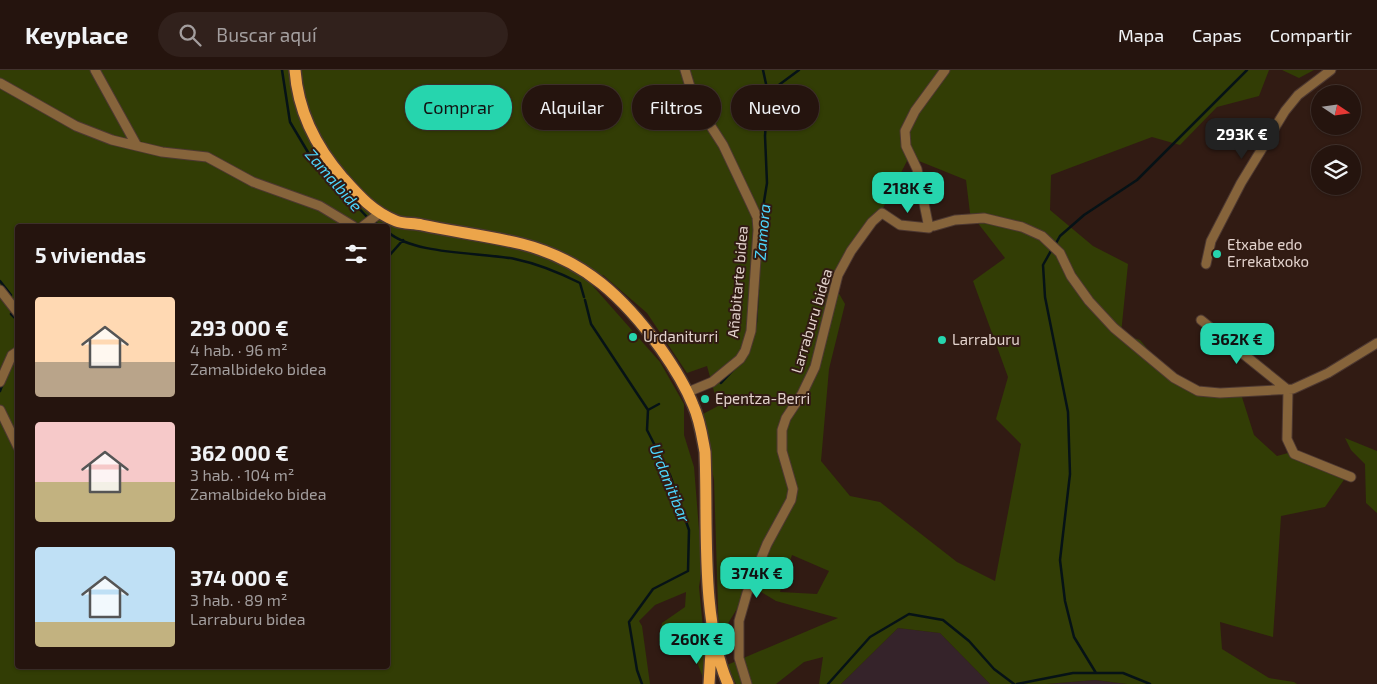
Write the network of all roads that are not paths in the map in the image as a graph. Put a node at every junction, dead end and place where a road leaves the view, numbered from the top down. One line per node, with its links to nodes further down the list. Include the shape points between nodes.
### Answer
1 (95, 70): 7 (street)
2 (295, 70): 8 (main road, via 299,99 309,128 324,155)
3 (685, 70): 23 (street, Añabitarte bidea, via 694,100 723,145 757,217 758,230 751,331 745,350 740,359 712,382)
4 (945, 70): 31 (street, Larraburu bidea, via 915,111 905,131 906,146 917,169 929,228 900,225 882,213 872,222 838,275 815,366 782,430 782,451 794,488 791,500 767,544 738,621 739,658)
5 (1331, 70): 15 (street, via 1298,95 1285,111 1216,233)
6 (0, 82): 7 (street, via 76,126)
7 (137, 146): 12 (street, via 208,158 253,182 320,206)
8 (345, 180): 9 (main road); 10 (main road)
9 (373, 201): 10 (main road); 11 (main road)
10 (376, 216): 11 (main road); 13 (street)
11 (411, 221): 23 (main road, via 521,244 570,262 627,305)
12 (350, 224)
13 (366, 224)
14 (934, 226): 22 (street, via 955,220 984,218 1022,227 1042,236 1060,253 1071,276 1106,320 1189,388 1210,393)
15 (1206, 264)
16 (0, 290): 17 (street)
17 (15, 310)
18 (1201, 320): 22 (street)
19 (1377, 343): 22 (street, via 1328,373)
20 (15, 353): 21 (street)
21 (0, 382)
22 (1288, 390): 26 (street, via 1288,439 1294,454)
23 (688, 392): 27 (main road, via 705,452)
24 (0, 410): 25 (street)
25 (15, 441)
26 (1351, 477)
27 (711, 612): 28 (main road); 29 (main road)
28 (711, 651): 29 (main road); 30 (main road)
29 (723, 681)
30 (708, 684)
31 (747, 684)

